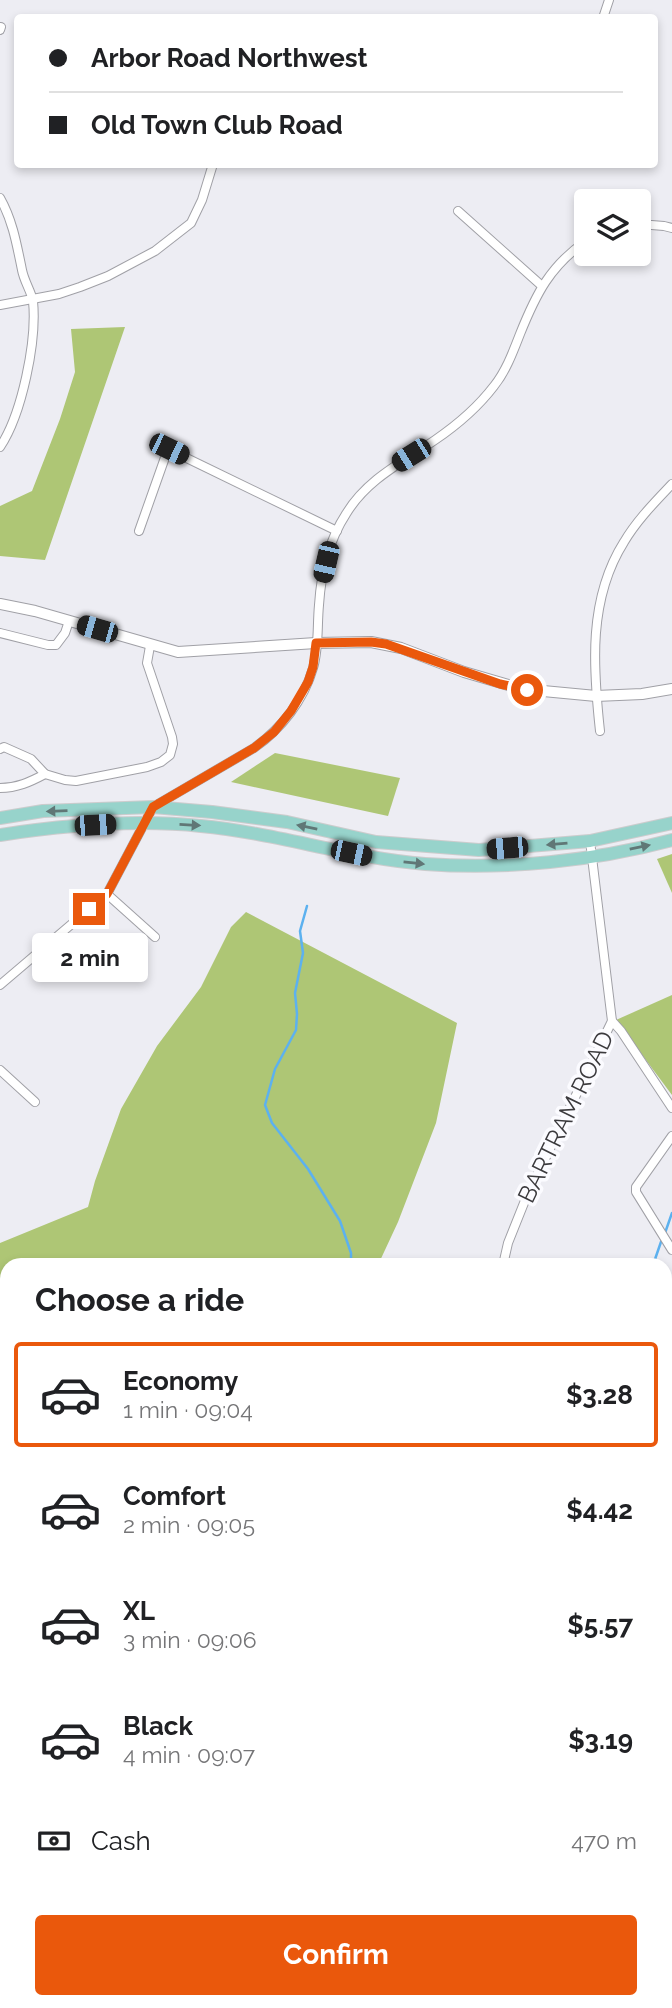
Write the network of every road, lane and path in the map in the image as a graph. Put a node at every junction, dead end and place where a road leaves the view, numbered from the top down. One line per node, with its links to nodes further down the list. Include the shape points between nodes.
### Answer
1 (211, 168): 8 (street, via 197,214 176,235 108,276)
2 (0, 198): 8 (street)
3 (458, 211): 7 (street)
4 (651, 225): 5 (street)
5 (672, 228)
6 (574, 250): 7 (street)
7 (542, 286): 13 (street, via 495,385 447,432 367,487)
8 (33, 299): 9 (street); 10 (street, via 27,370 17,410)
9 (0, 305)
10 (0, 447)
11 (672, 484): 20 (street, via 635,525 610,567 595,630)
12 (139, 531): 13 (street, via 169,449)
13 (337, 531): 17 (street, via 321,582)
14 (0, 604): 15 (street)
15 (69, 621): 16 (street, via 56,645); 18 (street)
16 (0, 633)
17 (316, 643): 18 (street, via 198,652); 20 (street, via 386,644 500,684); 25 (street, via 313,667 300,698 267,740)
18 (150, 646): 23 (street, via 147,663 172,737 170,755 147,767 92,779 65,780)
19 (672, 689): 20 (street)
20 (596, 696): 21 (street)
21 (600, 731)
22 (0, 749): 23 (street, via 31,759)
23 (45, 774): 24 (street, via 26,784)
24 (0, 788)
25 (153, 807): 26 (main road, one-way to 26, via 43,811); 27 (street); 31 (main road, one-way to 25, via 479,850 426,847 376,842 286,822)
26 (0, 818)
27 (145, 822): 29 (main road); 32 (main road, one-way to 32, via 201,826 424,864 479,867); 33 (street)
28 (672, 823): 31 (main road)
29 (0, 835)
30 (672, 840): 32 (main road, one-way to 30)
31 (590, 841): 32 (street, BARTRAM ROAD)
32 (593, 857): 36 (street, BARTRAM ROAD)
33 (107, 894): 34 (street); 35 (street)
34 (155, 937)
35 (0, 985)
36 (612, 1021): 39 (street); 42 (street, BARTRAM ROAD, via 526,1198)
37 (0, 1070): 38 (street)
38 (35, 1101)
39 (672, 1108)
40 (672, 1136): 41 (street, via 636,1192)
41 (672, 1250)
42 (505, 1258)

